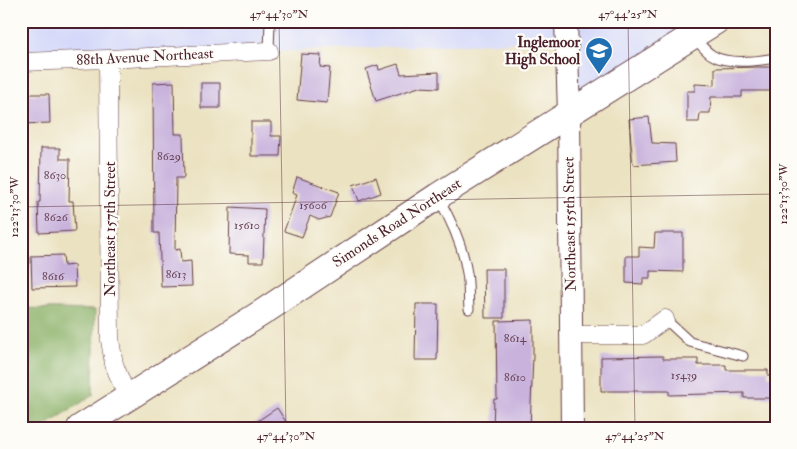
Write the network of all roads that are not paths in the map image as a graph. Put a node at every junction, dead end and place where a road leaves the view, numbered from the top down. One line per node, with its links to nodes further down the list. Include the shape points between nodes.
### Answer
1 (270, 21): 5 (lane)
2 (566, 21): 9 (street, Northeast 155th Street)
3 (716, 21): 4 (main road, Simonds Road Northeast)
4 (693, 36): 6 (lane, via 706,51 718,58 739,61); 9 (main road, Simonds Road Northeast)
5 (270, 51): 7 (street, 88th Avenue Northeast)
6 (776, 58)
7 (108, 59): 8 (street, 88th Avenue Northeast); 15 (street, Northeast 157th Street, via 110,340 114,364)
8 (21, 62)
9 (569, 114): 10 (main road, Simonds Road Northeast); 13 (street, Northeast 155th Street)
10 (438, 196): 11 (lane, via 463,255); 15 (main road, Simonds Road Northeast)
11 (469, 309)
12 (665, 319): 13 (street, via 643,335); 14 (lane, via 690,342)
13 (571, 335): 17 (street, Northeast 155th Street)
14 (743, 356)
15 (128, 397): 16 (main road, Simonds Road Northeast)
16 (80, 428)
17 (572, 428)

